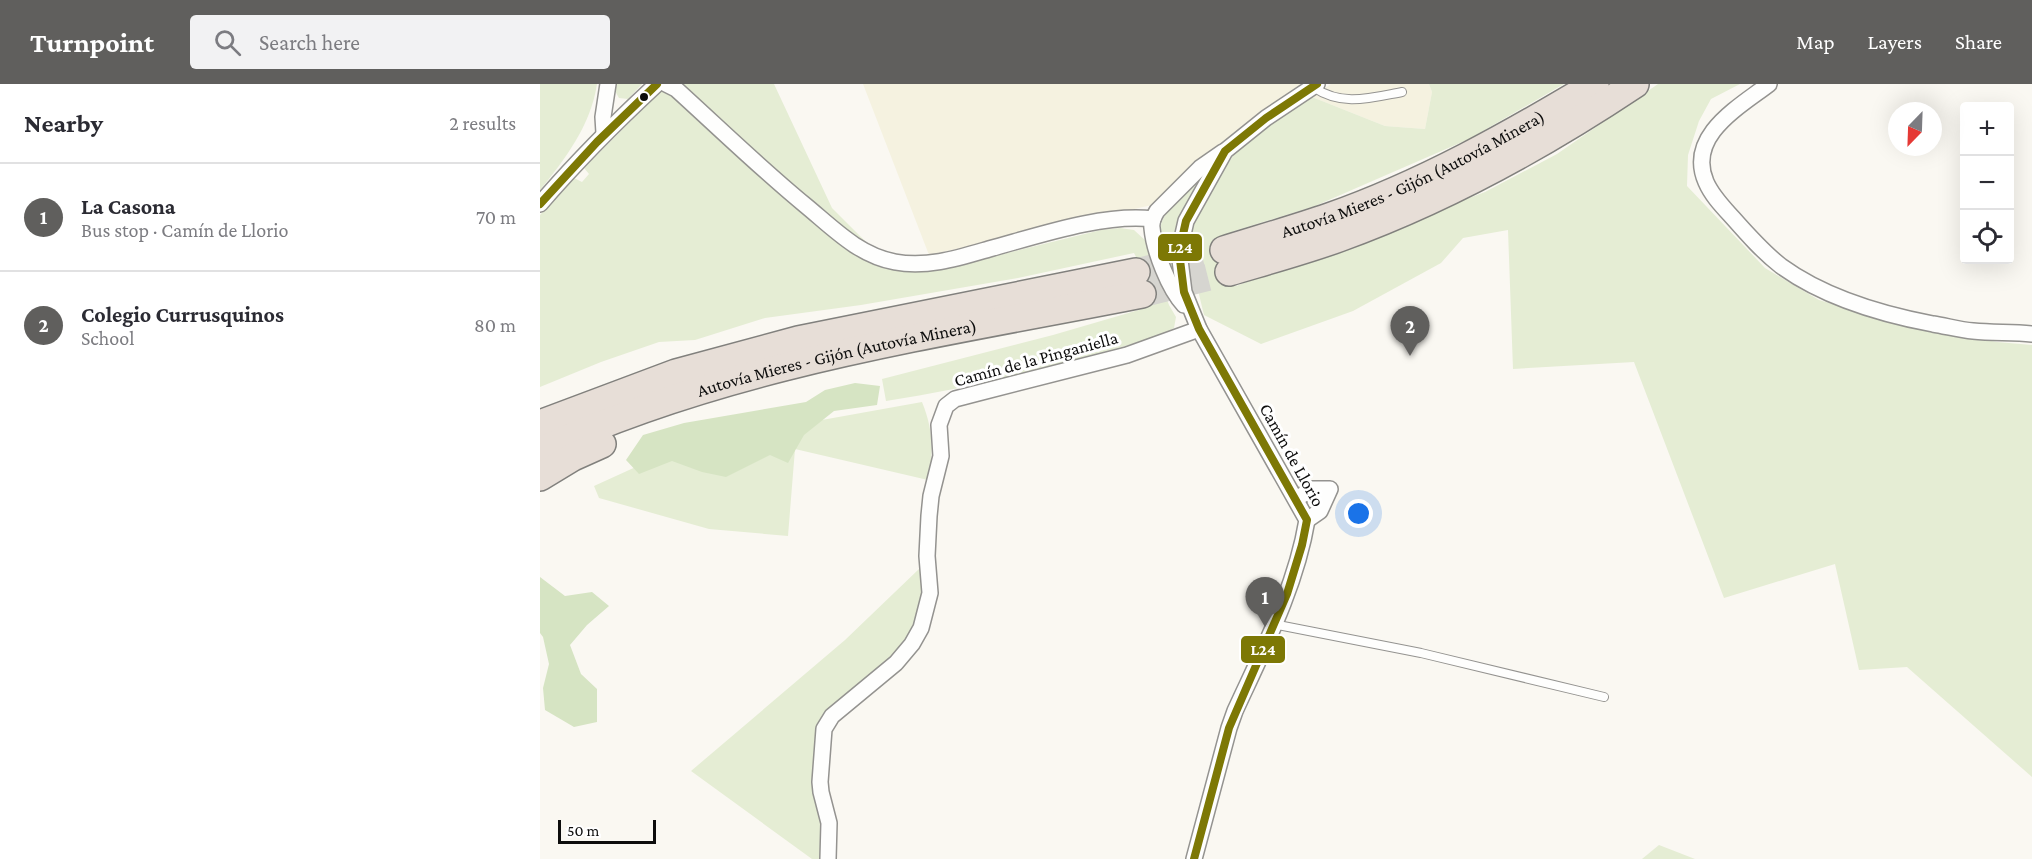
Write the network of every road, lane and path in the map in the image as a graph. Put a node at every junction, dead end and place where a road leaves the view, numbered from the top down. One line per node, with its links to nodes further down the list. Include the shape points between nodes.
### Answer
1 (608, 84): 9 (street)
2 (657, 84): 9 (street)
3 (666, 84): 12 (street, via 826,223 872,256 929,264 1070,227 1136,217)
4 (1595, 84): 5 (highway, Autovía Mieres - Gijón (Autovía Minera), via 1501,140 1227,261 1338,238 1426,203 1515,158)
5 (1635, 84)
6 (1769, 84): 15 (street, via 1713,130 1702,154 1702,169 1714,197 1752,240 1806,282 1858,305 1971,331)
7 (1315, 85): 8 (lane, via 1324,94 1342,100); 10 (street, Camín de Llorio)
8 (1402, 92)
9 (604, 133): 11 (street)
10 (1225, 151): 12 (street, Camín de Llorio, via 1200,168); 14 (street, Camín de Llorio, via 1186,221 1179,252 1184,292)
11 (540, 204)
12 (1153, 219): 14 (street, Camín de Llorio, via 1151,227 1158,255 1175,296)
13 (1139, 283): 16 (highway, Autovía Mieres - Gijón (Autovía Minera))
14 (1196, 322): 21 (street, Camín de Llorio); 25 (street, Camín de la Pinganiella, via 1127,355 955,399 946,406 939,425 941,456 929,516 930,593 921,628 896,663 832,716 824,729 820,782 829,823)
15 (2032, 334)
16 (800, 351): 17 (highway, via 674,363); 18 (highway, Autovía Mieres - Gijón (Autovía Minera), via 676,374); 19 (highway, Autovía Mieres - Gijón (Autovía Minera)); 20 (highway, via 573,457)
17 (540, 405)
18 (540, 424)
19 (540, 452)
20 (540, 477)
21 (1296, 499): 22 (street, Camín de Llorio); 22 (street, via 1312,489 1330,489 1320,511)
22 (1307, 520): 23 (street, Camín de Llorio, via 1300,553)
23 (1273, 624): 24 (lane, via 1421,653); 26 (street, Camín de Llorio, via 1229,728)
24 (1604, 697)
25 (828, 859)
26 (1194, 859)

